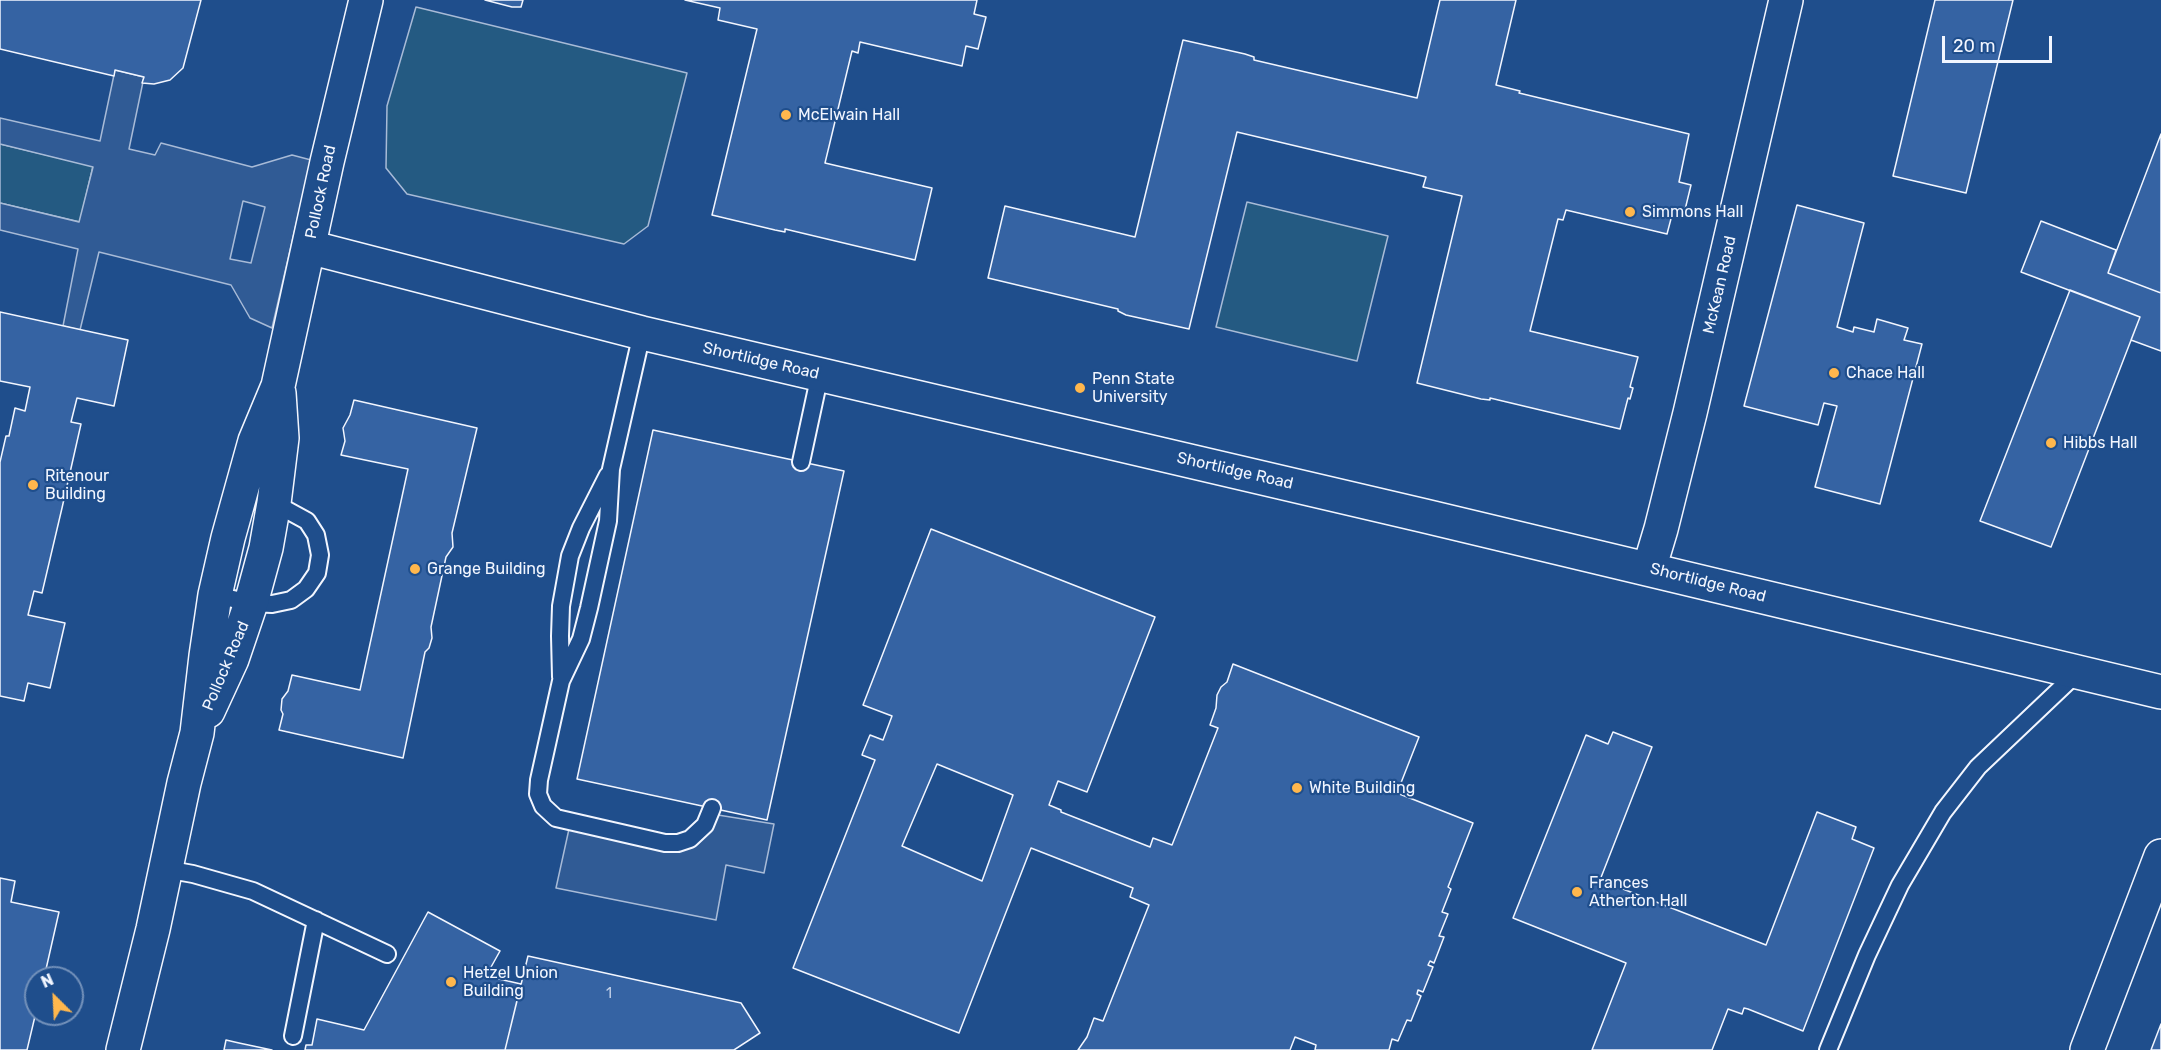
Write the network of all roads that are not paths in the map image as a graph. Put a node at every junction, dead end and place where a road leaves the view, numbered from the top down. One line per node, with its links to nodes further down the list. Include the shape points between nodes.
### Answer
1 (366, 0): 3 (street, Pollock Road)
2 (1786, 0): 10 (street, McKean Road)
3 (309, 247): 4 (street, Shortlidge Road); 6 (street, Pollock Road)
4 (642, 333): 5 (street, Shortlidge Road); 8 (lane)
5 (820, 374): 7 (lane); 10 (street, Shortlidge Road)
6 (278, 386): 9 (street, Pollock Road, via 282,438); 11 (street, Pollock Road, via 255,441)
7 (801, 462)
8 (611, 469): 14 (lane, via 608,521 590,608 581,639); 14 (lane, via 570,556 561,606)
9 (274, 503): 12 (street, Pollock Road); 12 (lane, via 307,521 316,535 320,555 317,573 306,589 291,600)
10 (1649, 569): 13 (street, Shortlidge Road)
11 (215, 595): 12 (lane); 16 (street, Pollock Road)
12 (251, 603): 16 (street, Pollock Road, via 232,659)
13 (2077, 673): 15 (street, Shortlidge Road); 24 (lane, via 1978,767 1943,812 1900,885)
14 (561, 681): 17 (lane, via 538,794 555,818 678,843 699,833)
15 (2161, 692)
16 (197, 733): 19 (street, Pollock Road)
17 (712, 808)
18 (2161, 856): 25 (street)
19 (165, 869): 20 (lane, via 253,891); 23 (street, Pollock Road)
20 (316, 920): 21 (lane); 22 (lane)
21 (387, 954)
22 (293, 1036)
23 (123, 1050)
24 (1828, 1050)
25 (2087, 1050)

